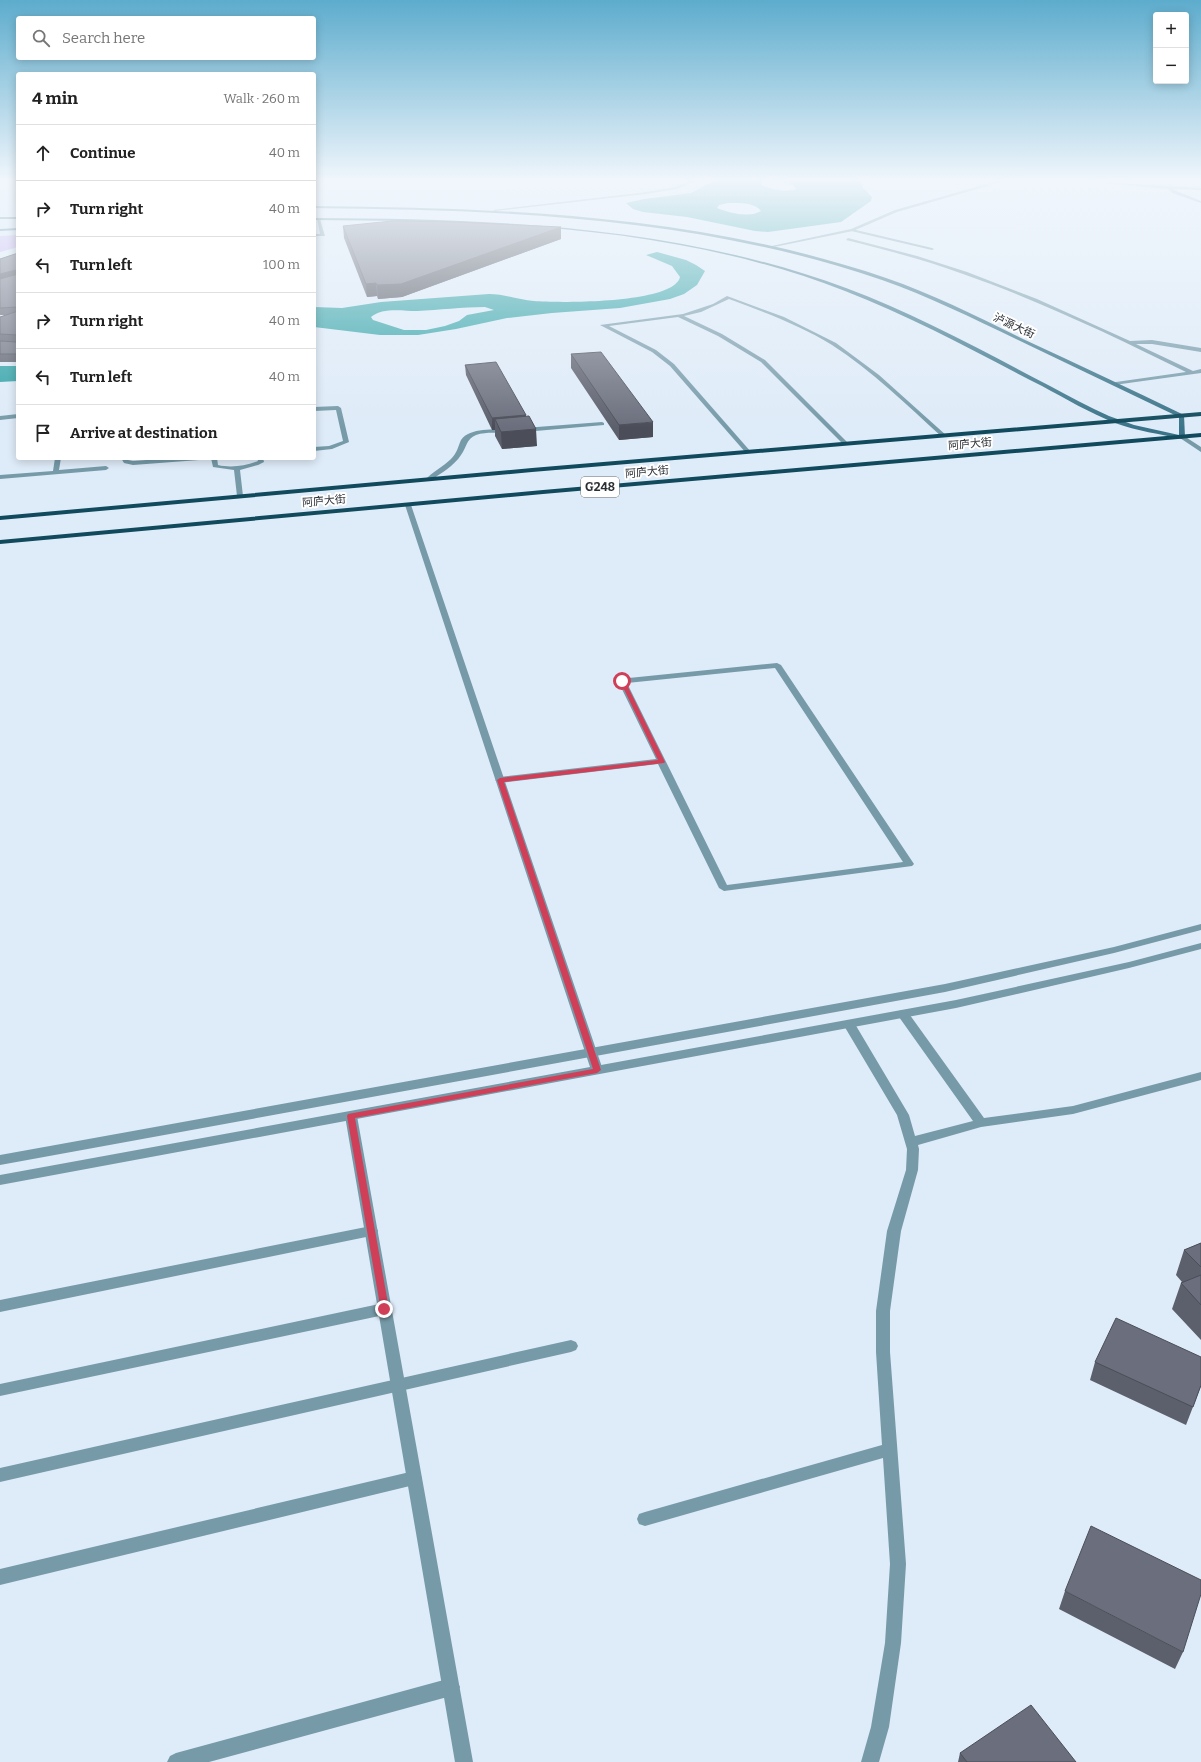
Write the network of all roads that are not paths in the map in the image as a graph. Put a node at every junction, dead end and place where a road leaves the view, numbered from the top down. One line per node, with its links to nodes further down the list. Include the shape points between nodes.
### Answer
1 (762, 263): 15 (main road, via 819,280 888,307)
2 (832, 263): 9 (main road, 泸源大街, via 910,289 962,311)
3 (935, 263): 5 (street, via 982,279)
4 (679, 316): 18 (street, via 706,308 729,297 789,320 848,354); 20 (street, via 720,335 763,361); 23 (street, via 603,325 654,351 672,365)
5 (1128, 342): 6 (street, via 1152,342); 8 (street)
6 (1201, 350)
7 (1201, 371): 8 (street)
8 (1191, 372): 9 (street)
9 (1116, 384): 13 (main road, 泸源大街)
10 (316, 409): 21 (street, via 338,408 346,442 330,448)
11 (1201, 414): 13 (highway, 阿庐大街 / G248)
12 (16, 416): 14 (street)
13 (1182, 416): 15 (highway, 阿庐大街 / G248); 19 (main road)
14 (0, 418)
15 (1116, 421): 18 (highway, 阿庐大街 / G248); 19 (main road)
16 (602, 424): 33 (street, via 474,434 465,438 463,448 456,458)
17 (1201, 435): 19 (highway, 阿庐大街 / G248)
18 (944, 436): 20 (highway, 阿庐大街 / G248)
19 (1182, 437): 22 (street); 35 (highway, 阿庐大街 / G248)
20 (846, 444): 23 (highway, 阿庐大街 / G248)
21 (316, 449)
22 (1201, 450)
23 (748, 452): 33 (highway, 阿庐大街 / G248)
24 (58, 460): 31 (street)
25 (125, 460): 26 (street, via 133,463)
26 (173, 460)
27 (214, 460): 29 (street, via 215,466 221,468)
28 (260, 460): 29 (street, via 254,466)
29 (237, 467): 34 (street)
30 (106, 468): 31 (street)
31 (56, 472): 32 (street)
32 (0, 477)
33 (428, 480): 34 (highway, 阿庐大街 / G248)
34 (240, 496): 36 (highway, 阿庐大街 / G248)
35 (408, 505): 37 (highway, 阿庐大街 / G248); 39 (street)
36 (0, 518)
37 (0, 542)
38 (662, 762): 38 (street, via 724,888 909,864 776,665 622,681); 39 (street)
39 (500, 780): 44 (street)
40 (1201, 927): 44 (street, via 945,988)
41 (1201, 946): 42 (street, via 1045,985)
42 (903, 1014): 43 (street); 48 (street)
43 (849, 1024): 45 (street); 49 (street, via 903,1115)
44 (591, 1052): 45 (street); 50 (street)
45 (597, 1070): 47 (street)
46 (1201, 1076): 48 (street, via 1073,1110)
47 (351, 1116): 51 (street); 52 (street)
48 (981, 1123): 49 (street)
49 (911, 1142): 58 (street, via 912,1170 894,1230 883,1311 883,1352)
50 (0, 1160)
51 (0, 1180)
52 (371, 1232): 53 (street); 54 (street)
53 (0, 1306)
54 (384, 1309): 56 (street); 57 (street)
55 (571, 1346): 56 (street)
56 (398, 1385): 59 (street); 60 (street)
57 (0, 1390)
58 (890, 1449): 61 (street); 66 (street, via 898,1564 893,1643 880,1727)
59 (0, 1475)
60 (414, 1478): 62 (street); 63 (street)
61 (645, 1519)
62 (0, 1577)
63 (451, 1687): 64 (street); 65 (street)
64 (176, 1762)
65 (464, 1762)
66 (870, 1762)

